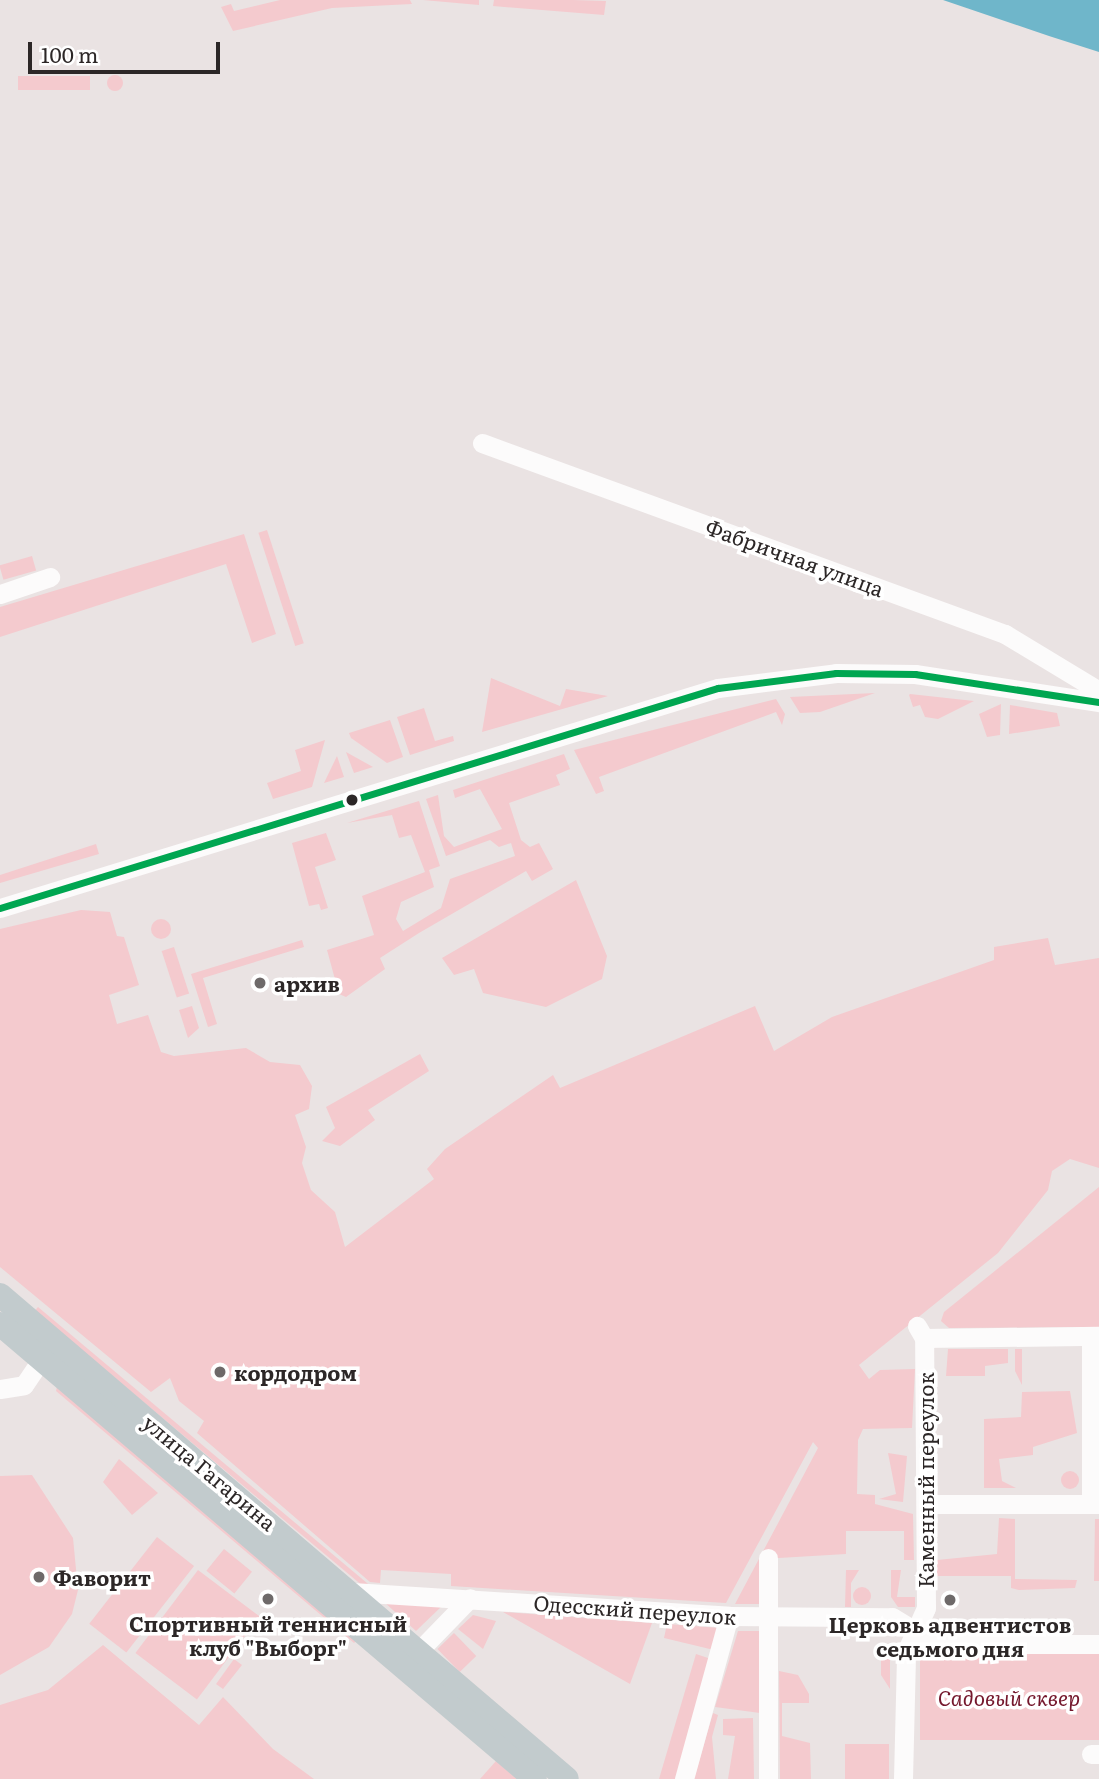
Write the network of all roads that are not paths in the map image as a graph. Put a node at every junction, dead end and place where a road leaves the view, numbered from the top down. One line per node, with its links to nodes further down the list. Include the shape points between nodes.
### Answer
1 (482, 443): 4 (street, Фабричная улица, via 1005,634)
2 (50, 577): 3 (street)
3 (0, 594)
4 (1038, 654): 5 (street, via 1044,676); 6 (street, Фабричная улица)
5 (1025, 686): 7 (street); 8 (street, via 865,673 718,688)
6 (1099, 691)
7 (1099, 702)
8 (0, 908)
9 (0, 1295): 12 (main road, улица Гагарина)
10 (0, 1324): 12 (main road, улица Гагарина)
11 (1095, 1336): 14 (street, Каменный переулок, via 921,1332); 15 (street)
12 (48, 1350): 13 (street, via 23,1385); 17 (main road, улица Гагарина); 23 (main road, улица Гагарина)
13 (0, 1389)
14 (926, 1504): 15 (street); 21 (street, Каменный переулок, via 926,1608)
15 (1095, 1504)
16 (768, 1558): 20 (street)
17 (352, 1592): 18 (street, Одесский переулок); 23 (main road, улица Гагарина)
18 (470, 1598): 19 (street, Одесский переулок); 23 (street)
19 (729, 1616): 20 (street, Одесский переулок); 26 (street)
20 (768, 1616): 21 (street, Одесский переулок, via 892,1617); 27 (street)
21 (913, 1633): 22 (street, Одесский переулок, via 937,1644); 28 (street, Каменный переулок, via 906,1652 910,1755)
22 (1099, 1644)
23 (412, 1658): 24 (main road); 25 (main road)
24 (535, 1779)
25 (567, 1779)
26 (684, 1779)
27 (768, 1779)
28 (902, 1779)

